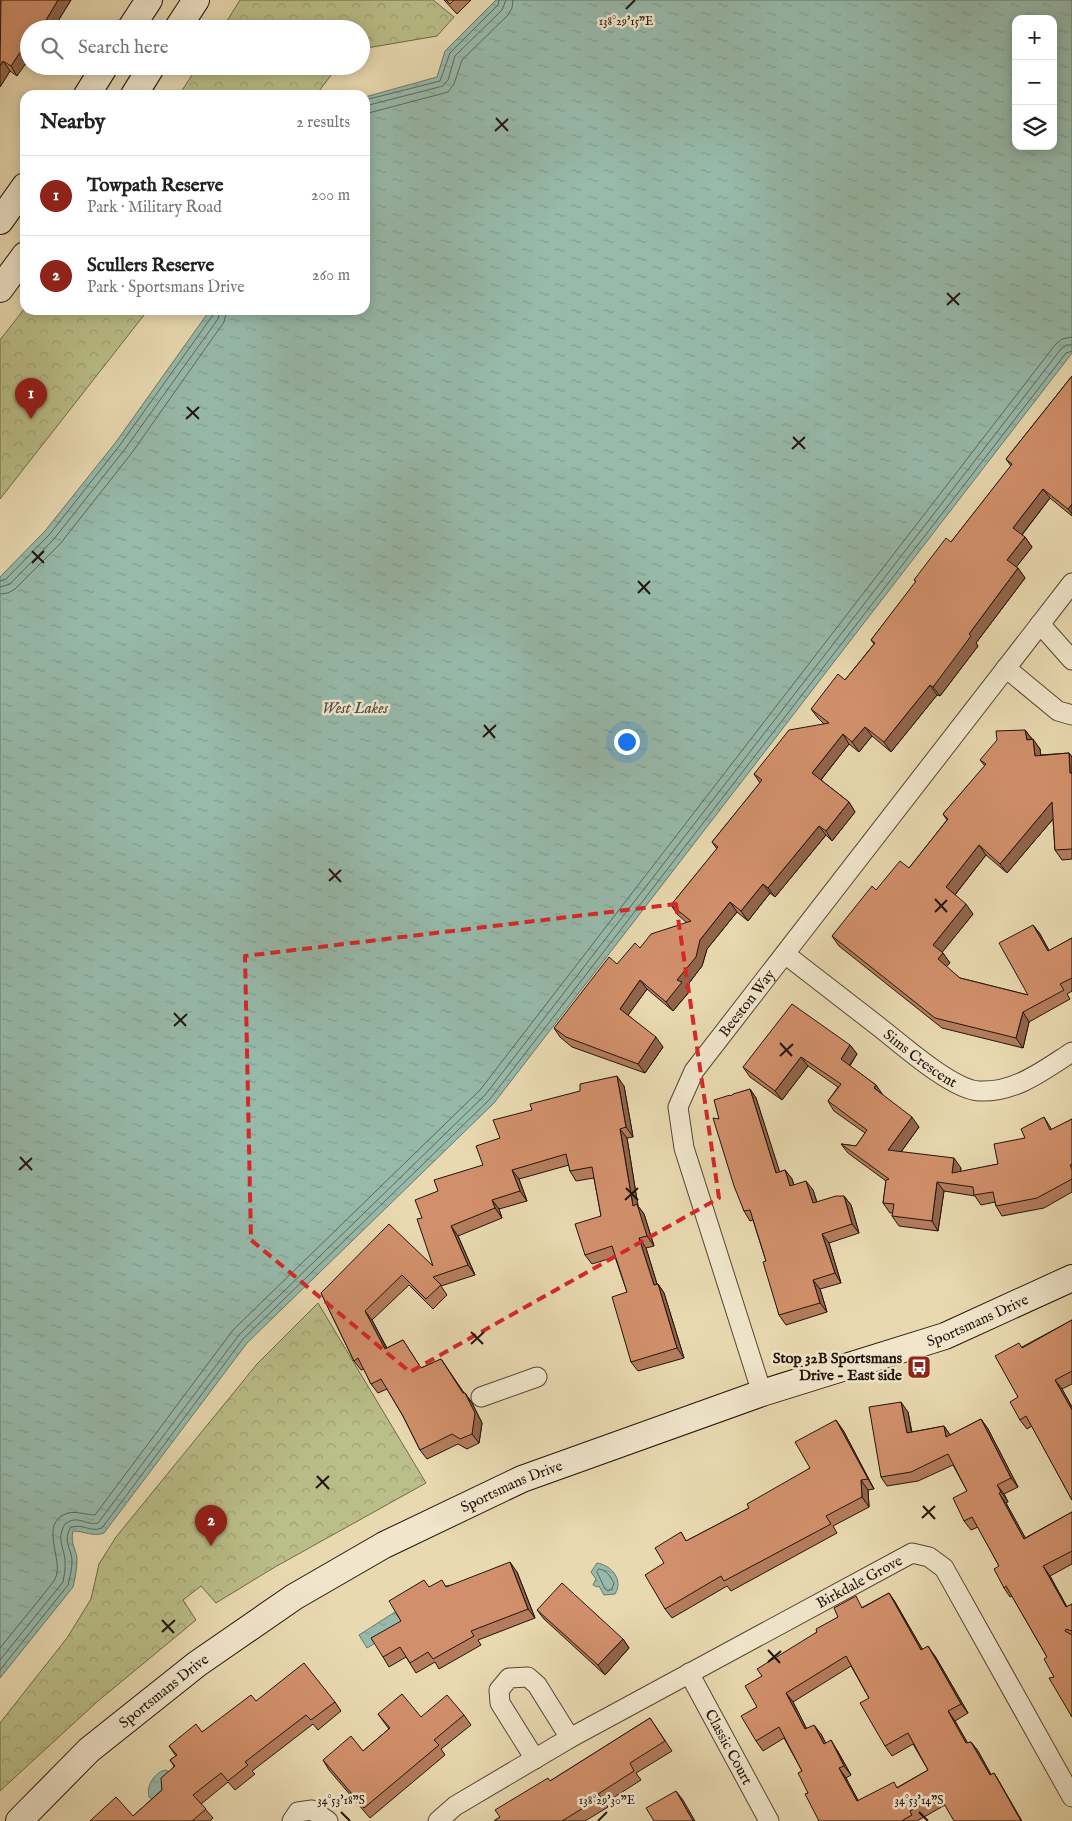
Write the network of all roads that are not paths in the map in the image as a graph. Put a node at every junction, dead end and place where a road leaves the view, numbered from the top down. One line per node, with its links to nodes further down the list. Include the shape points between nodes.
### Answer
1 (149, 0): 3 (street)
2 (196, 0): 4 (street)
3 (136, 20)
4 (183, 20)
5 (100, 75): 7 (street)
6 (146, 75): 8 (street)
7 (90, 90)
8 (137, 90)
9 (20, 193): 10 (street)
10 (0, 221)
11 (20, 262): 12 (street)
12 (0, 289)
13 (1072, 583): 14 (street, Beeston Way)
14 (1040, 624): 15 (street); 16 (street, Beeston Way)
15 (1072, 660)
16 (1006, 668): 17 (street, via 1058,711); 18 (street, Beeston Way)
17 (1072, 715)
18 (785, 954): 19 (street, Sims Crescent, via 929,1066 959,1085 978,1091 1004,1089 1038,1075); 22 (street, Beeston Way, via 694,1070 678,1107 684,1148)
19 (1072, 1052)
20 (1072, 1278): 22 (street, Sportsmans Drive, via 945,1336)
21 (537, 1377): 23 (street)
22 (762, 1393): 28 (street, Sportsmans Drive, via 522,1479 384,1545 294,1597 198,1664 89,1750)
23 (481, 1396)
24 (689, 1673): 25 (street, Birkdale Grove); 27 (street, Birkdale Grove, via 912,1553 929,1557 944,1568); 32 (street, Classic Court)
25 (570, 1738): 26 (street, Birkdale Grove); 26 (street, via 528,1676 508,1678 499,1690 500,1703)
26 (535, 1760): 31 (street, Birkdale Grove, via 455,1806)
27 (1072, 1797)
28 (19, 1821)
29 (292, 1821): 30 (street, via 298,1812 312,1810)
30 (328, 1821)
31 (438, 1821)
32 (769, 1821)

